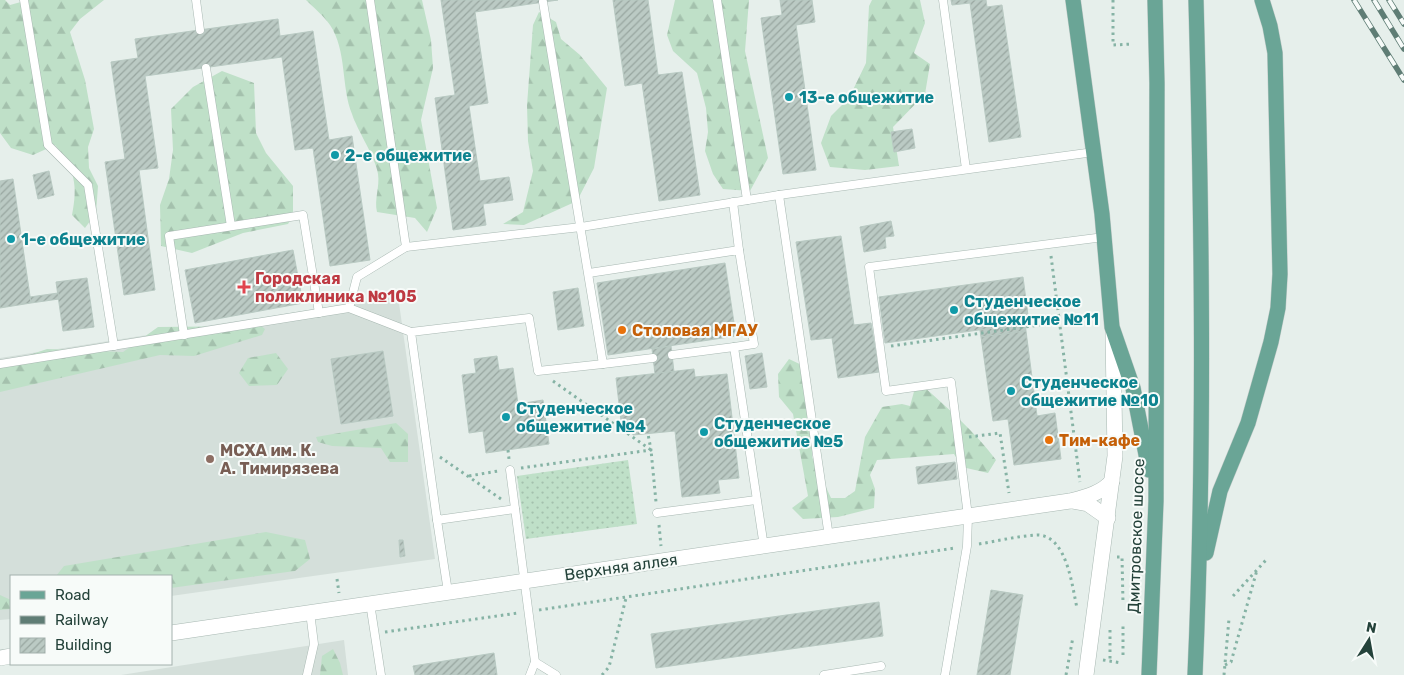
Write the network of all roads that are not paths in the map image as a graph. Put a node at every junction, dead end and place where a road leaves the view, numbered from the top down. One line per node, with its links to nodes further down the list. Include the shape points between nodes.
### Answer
1 (24, 0): 29 (lane, via 48,145 88,185)
2 (196, 0): 11 (lane)
3 (370, 0): 21 (lane)
4 (718, 0): 16 (lane)
5 (943, 0): 14 (lane)
6 (1074, 0): 13 (main road)
7 (1155, 0): 39 (main road, Дмитровское шоссе)
8 (1196, 0): 47 (main road)
9 (1262, 0): 47 (main road, via 1275,53 1278,308 1248,424 1220,491)
10 (543, 2): 19 (lane)
11 (200, 30)
12 (206, 68): 18 (lane)
13 (1094, 152): 14 (lane); 20 (main road)
14 (966, 169): 15 (lane)
15 (779, 195): 16 (lane); 45 (lane)
16 (746, 200): 17 (lane)
17 (733, 202): 19 (lane); 22 (lane)
18 (231, 226): 25 (lane, via 303,215); 28 (lane, via 168,236)
19 (581, 227): 21 (lane); 23 (lane)
20 (1104, 236): 26 (main road); 42 (lane, via 869,267 886,391 951,382)
21 (406, 247): 24 (lane, via 357,277)
22 (739, 250): 23 (lane); 30 (lane, via 754,344)
23 (589, 273): 34 (lane)
24 (349, 308): 25 (lane); 27 (lane)
25 (319, 313): 28 (lane)
26 (1112, 327): 36 (street, via 1115,456); 39 (main road, via 1133,388)
27 (411, 332): 34 (lane, via 529,318 538,371); 44 (lane)
28 (184, 335): 29 (lane)
29 (114, 346): 33 (lane)
30 (734, 348): 31 (lane); 37 (lane)
31 (672, 356)
32 (653, 358): 34 (lane)
33 (0, 364)
34 (603, 364)
35 (510, 470): 40 (lane)
36 (1112, 481): 38 (street, Верхняя аллея, via 1098,492); 43 (street)
37 (756, 500): 41 (lane); 46 (lane)
38 (1070, 501): 42 (street, Верхняя аллея); 43 (street, Верхняя аллея, via 1088,504)
39 (1156, 501): 62 (main road, Дмитровское шоссе)
40 (515, 509): 44 (lane); 48 (lane)
41 (657, 513)
42 (968, 516): 45 (street, Верхняя аллея); 60 (lane, via 967,546)
43 (1108, 518): 61 (street)
44 (437, 520): 49 (lane)
45 (829, 537): 46 (street, Верхняя аллея)
46 (764, 547): 48 (street, Верхняя аллея)
47 (1199, 579): 63 (main road)
48 (524, 581): 49 (street, Верхняя аллея); 53 (lane)
49 (448, 592): 50 (street, Верхняя аллея)
50 (370, 603): 51 (street, Верхняя аллея); 56 (lane)
51 (310, 612): 52 (street, Верхняя аллея); 55 (lane, via 314,644)
52 (172, 632)
53 (535, 662): 57 (lane); 58 (lane)
54 (881, 666): 59 (lane)
55 (307, 675)
56 (380, 675)
57 (530, 675)
58 (556, 675)
59 (824, 675)
60 (945, 675)
61 (1086, 675)
62 (1149, 675)
63 (1195, 675)

